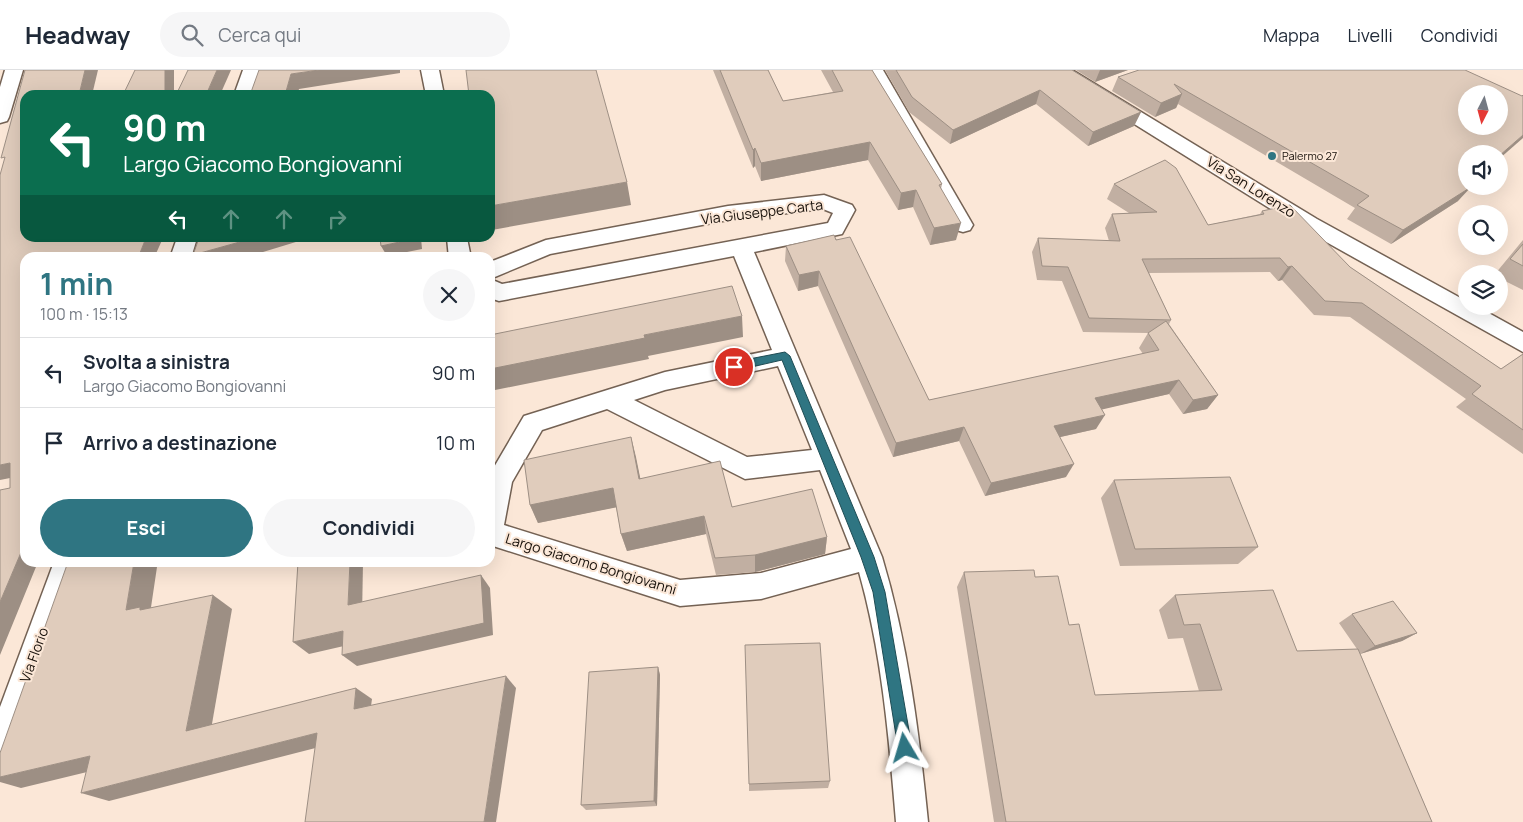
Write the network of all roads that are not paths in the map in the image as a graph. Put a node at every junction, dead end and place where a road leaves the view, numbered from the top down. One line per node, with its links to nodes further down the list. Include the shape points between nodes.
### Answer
1 (14, 70): 8 (street)
2 (252, 70): 6 (street)
3 (430, 70): 7 (street)
4 (874, 70): 9 (street)
5 (1060, 70): 13 (street, Via San Lorenzo, via 1102,87 1310,224)
6 (245, 90)
7 (434, 90)
8 (0, 117)
9 (962, 225)
10 (741, 247): 11 (street, Via Giuseppe Carta, via 836,229 845,210 824,202 728,213 546,247); 12 (street, Via Giuseppe Carta, via 499,293); 14 (street)
11 (495, 269)
12 (495, 290)
13 (1523, 343)
14 (785, 356): 15 (street, Largo Giacomo Bongiovanni, via 665,381); 16 (street)
15 (609, 399): 16 (street, via 745,468); 17 (street, Largo Giacomo Bongiovanni, via 533,423 500,480)
16 (827, 459): 19 (street)
17 (495, 504)
18 (495, 535): 19 (street, Largo Giacomo Bongiovanni, via 680,593 762,586)
19 (868, 557): 22 (street, via 879,592 904,729)
20 (66, 567): 21 (street, Via Florio)
21 (0, 748)
22 (912, 822)

